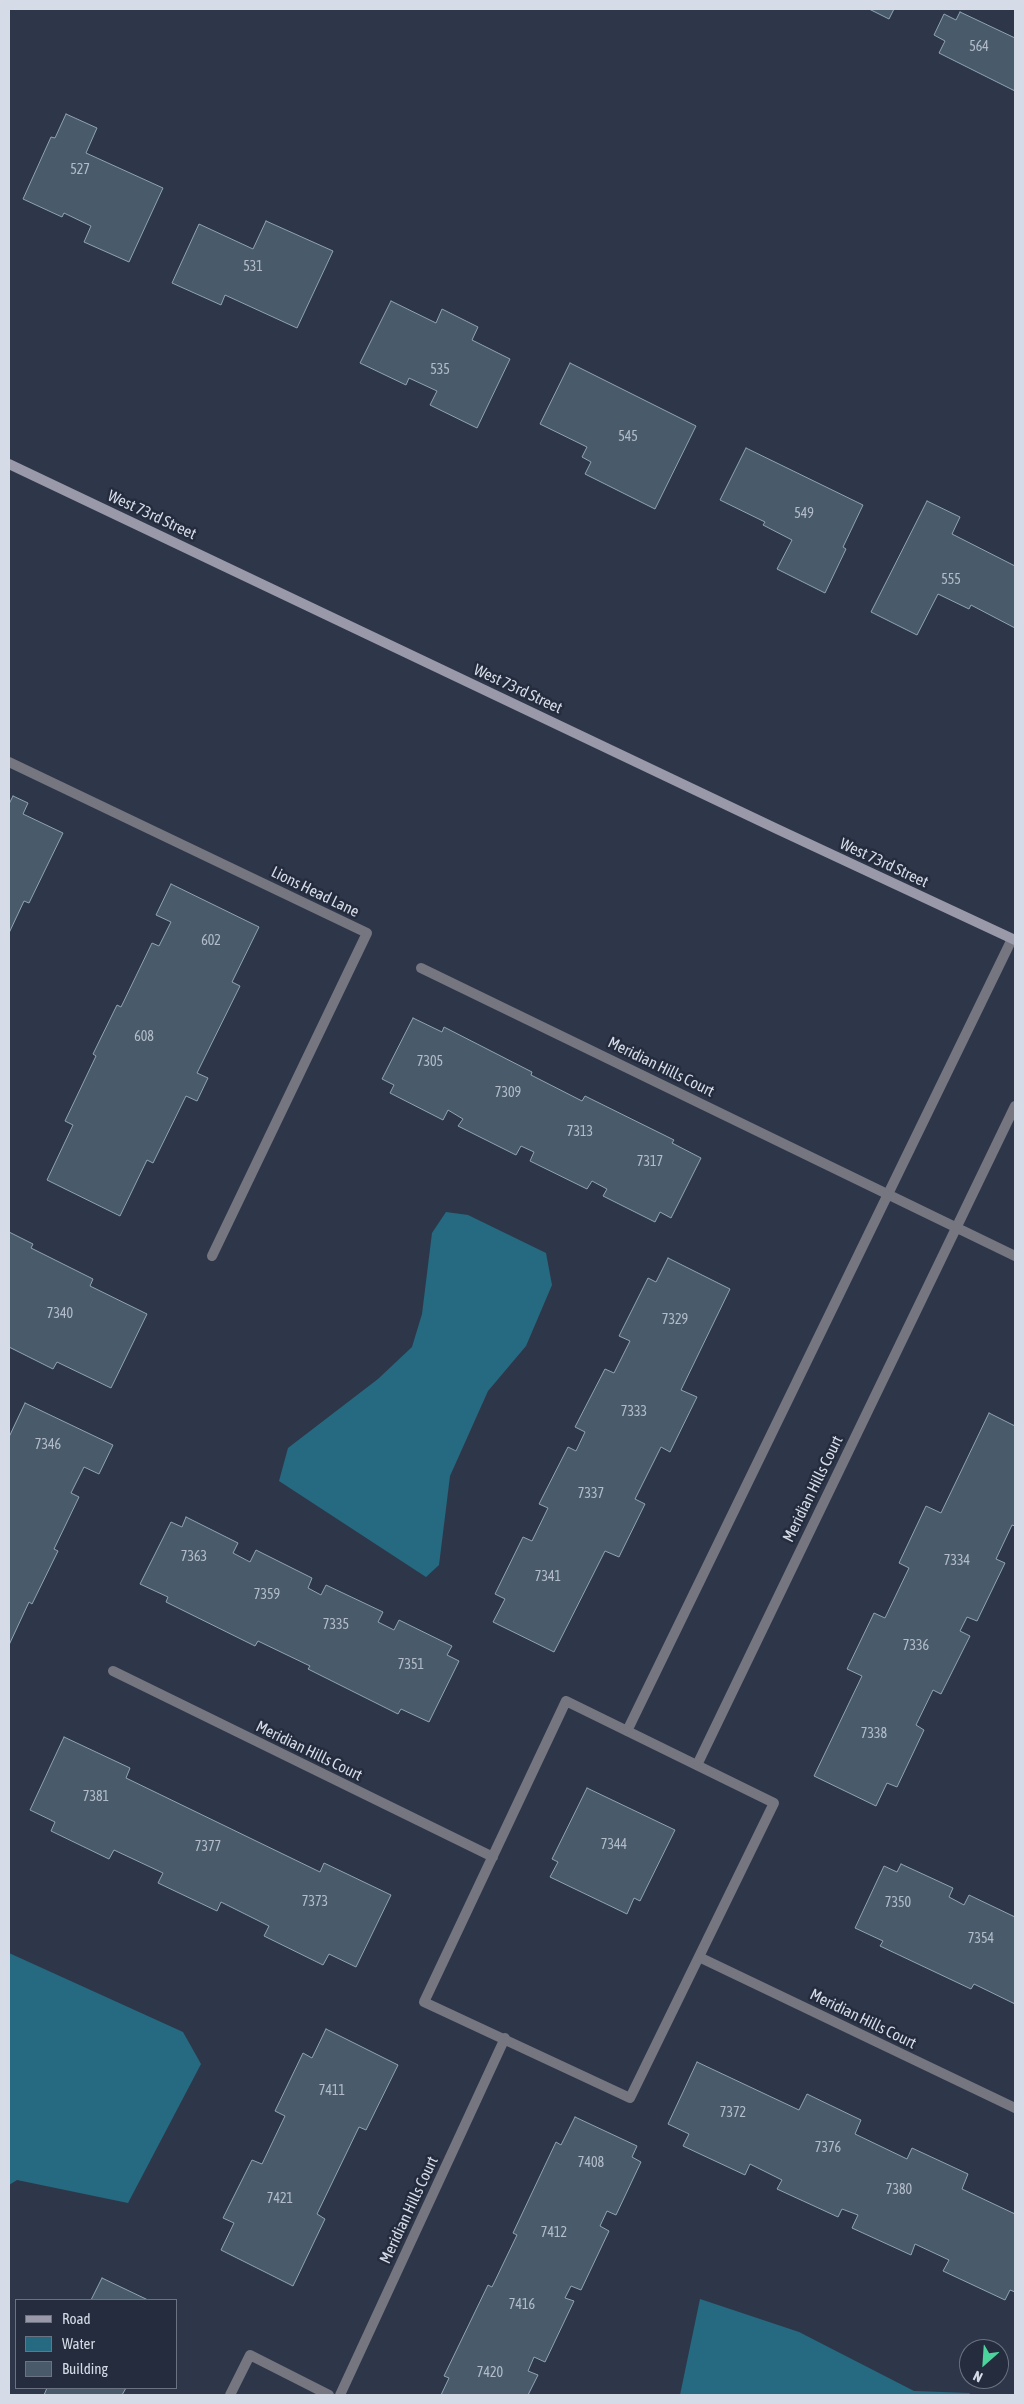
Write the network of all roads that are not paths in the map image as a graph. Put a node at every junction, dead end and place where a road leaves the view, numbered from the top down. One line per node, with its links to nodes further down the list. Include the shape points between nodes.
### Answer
1 (9, 464): 3 (main road, West 73rd Street)
2 (9, 762): 8 (street, Lions Head Lane, via 367,933)
3 (1014, 939): 6 (street)
4 (421, 968): 6 (street, Meridian Hills Court)
5 (1015, 1106): 7 (street, Meridian Hills Court)
6 (888, 1194): 7 (street, Meridian Hills Court); 11 (street)
7 (957, 1227): 9 (street, Meridian Hills Court); 12 (street, Meridian Hills Court)
8 (212, 1256)
9 (1015, 1256)
10 (113, 1671): 13 (street, Meridian Hills Court)
11 (628, 1731): 12 (street); 13 (street, via 566,1701)
12 (697, 1765): 14 (street, via 774,1803)
13 (493, 1857): 15 (street, via 424,2002)
14 (698, 1957): 15 (street, via 630,2098); 16 (street, Meridian Hills Court)
15 (505, 2038): 19 (street, Meridian Hills Court)
16 (1015, 2108)
17 (230, 2395): 18 (street, via 250,2355)
18 (329, 2395)
19 (340, 2395)

